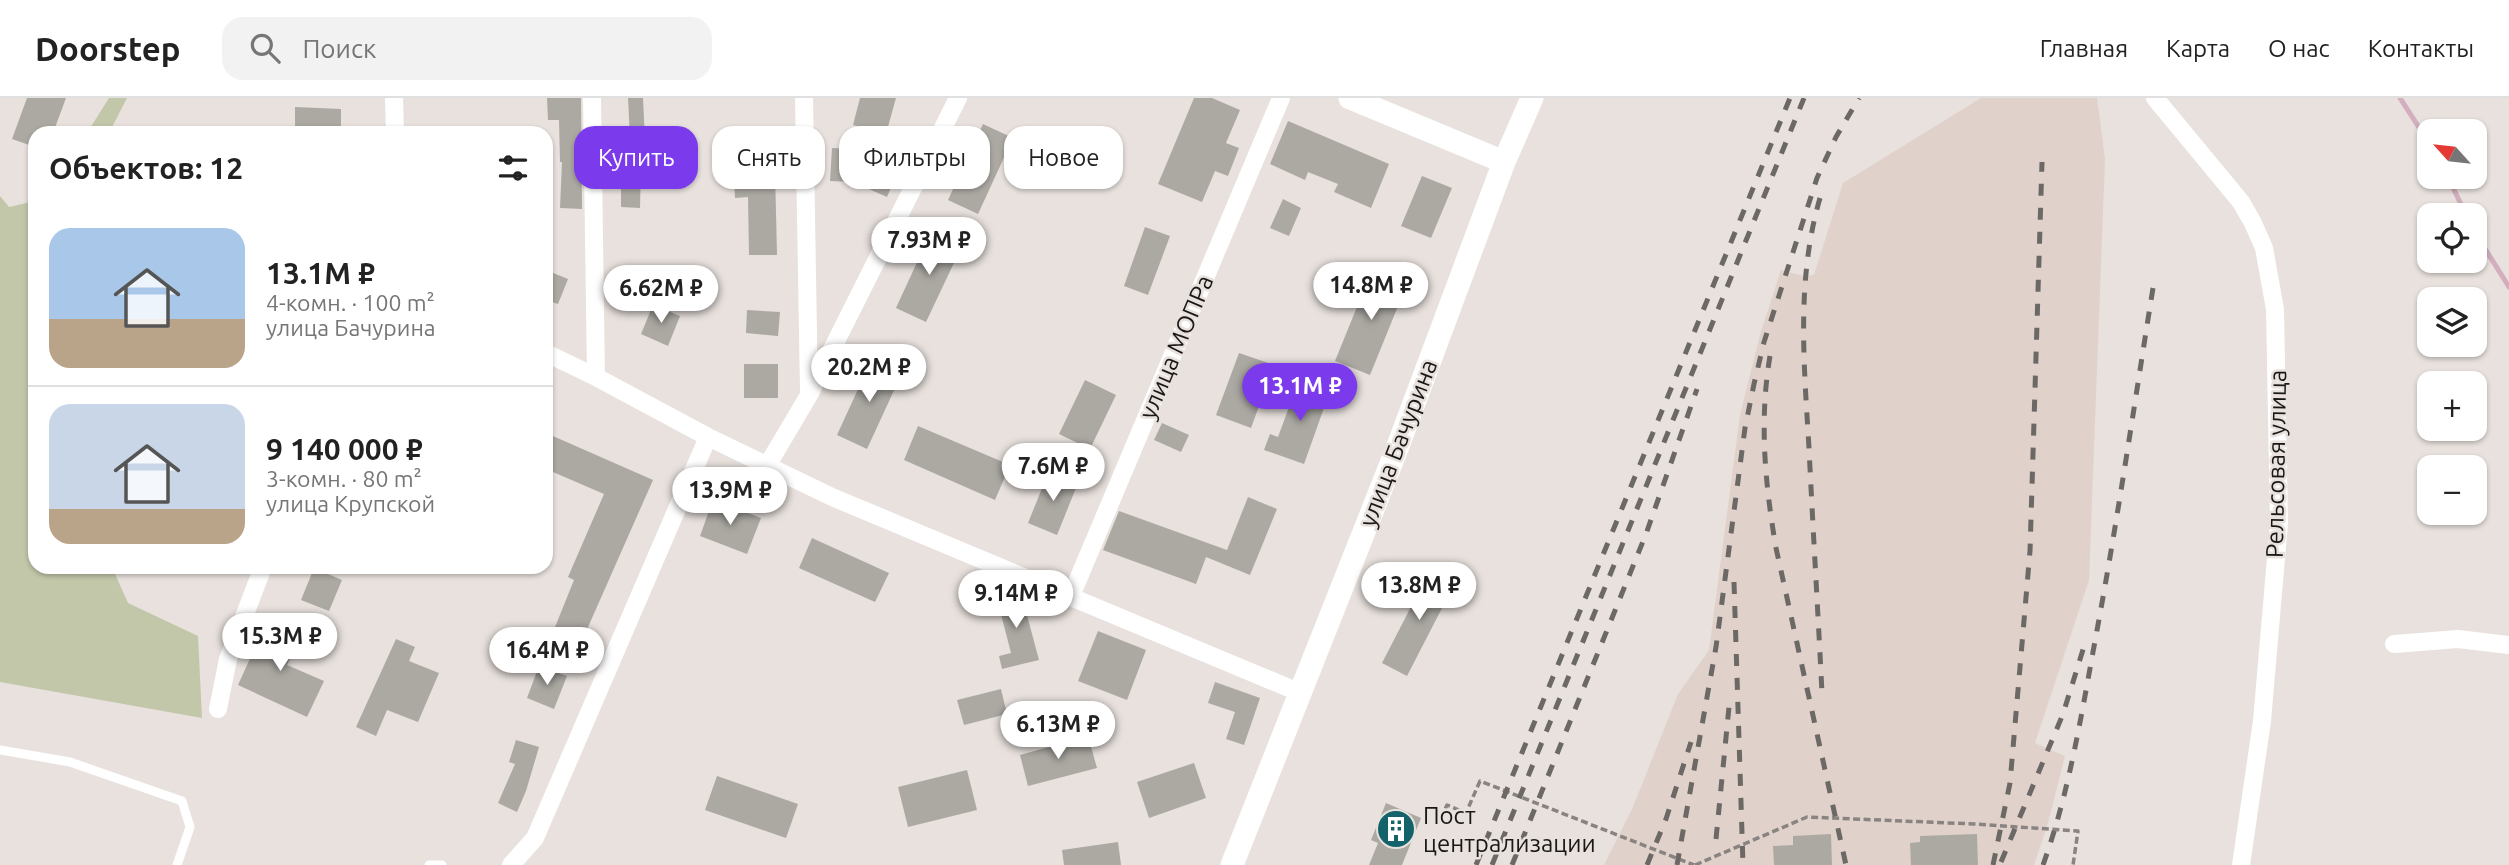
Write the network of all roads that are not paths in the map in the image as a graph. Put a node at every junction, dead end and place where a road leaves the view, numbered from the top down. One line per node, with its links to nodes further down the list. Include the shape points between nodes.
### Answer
1 (394, 98): 9 (street)
2 (593, 98): 12 (street)
3 (804, 98): 13 (street)
4 (958, 98): 13 (street)
5 (1281, 98): 17 (street, улица МОПРа)
6 (1350, 98): 10 (street)
7 (1532, 98): 10 (street, улица Бачурина)
8 (2155, 98): 28 (street, Рельсовая улица, via 2241,202 2253,223 2275,309 2279,523 2260,732)
9 (395, 126)
10 (1504, 162): 20 (street, улица Бачурина)
11 (553, 356): 12 (street)
12 (596, 377): 14 (street)
13 (809, 395): 15 (street)
14 (708, 438): 15 (street); 26 (street, via 535,838)
15 (767, 466): 17 (street, via 831,498)
16 (260, 574): 21 (street, via 228,659)
17 (1071, 596): 20 (street)
18 (2394, 644): 19 (street, via 2458,639)
19 (2509, 645)
20 (1301, 693): 27 (street, улица Бачурина)
21 (218, 709)
22 (0, 750): 23 (lane, via 71,762 183,801 190,827)
23 (177, 865)
24 (429, 865): 25 (lane)
25 (442, 865)
26 (511, 865)
27 (1232, 865)
28 (2241, 865)

